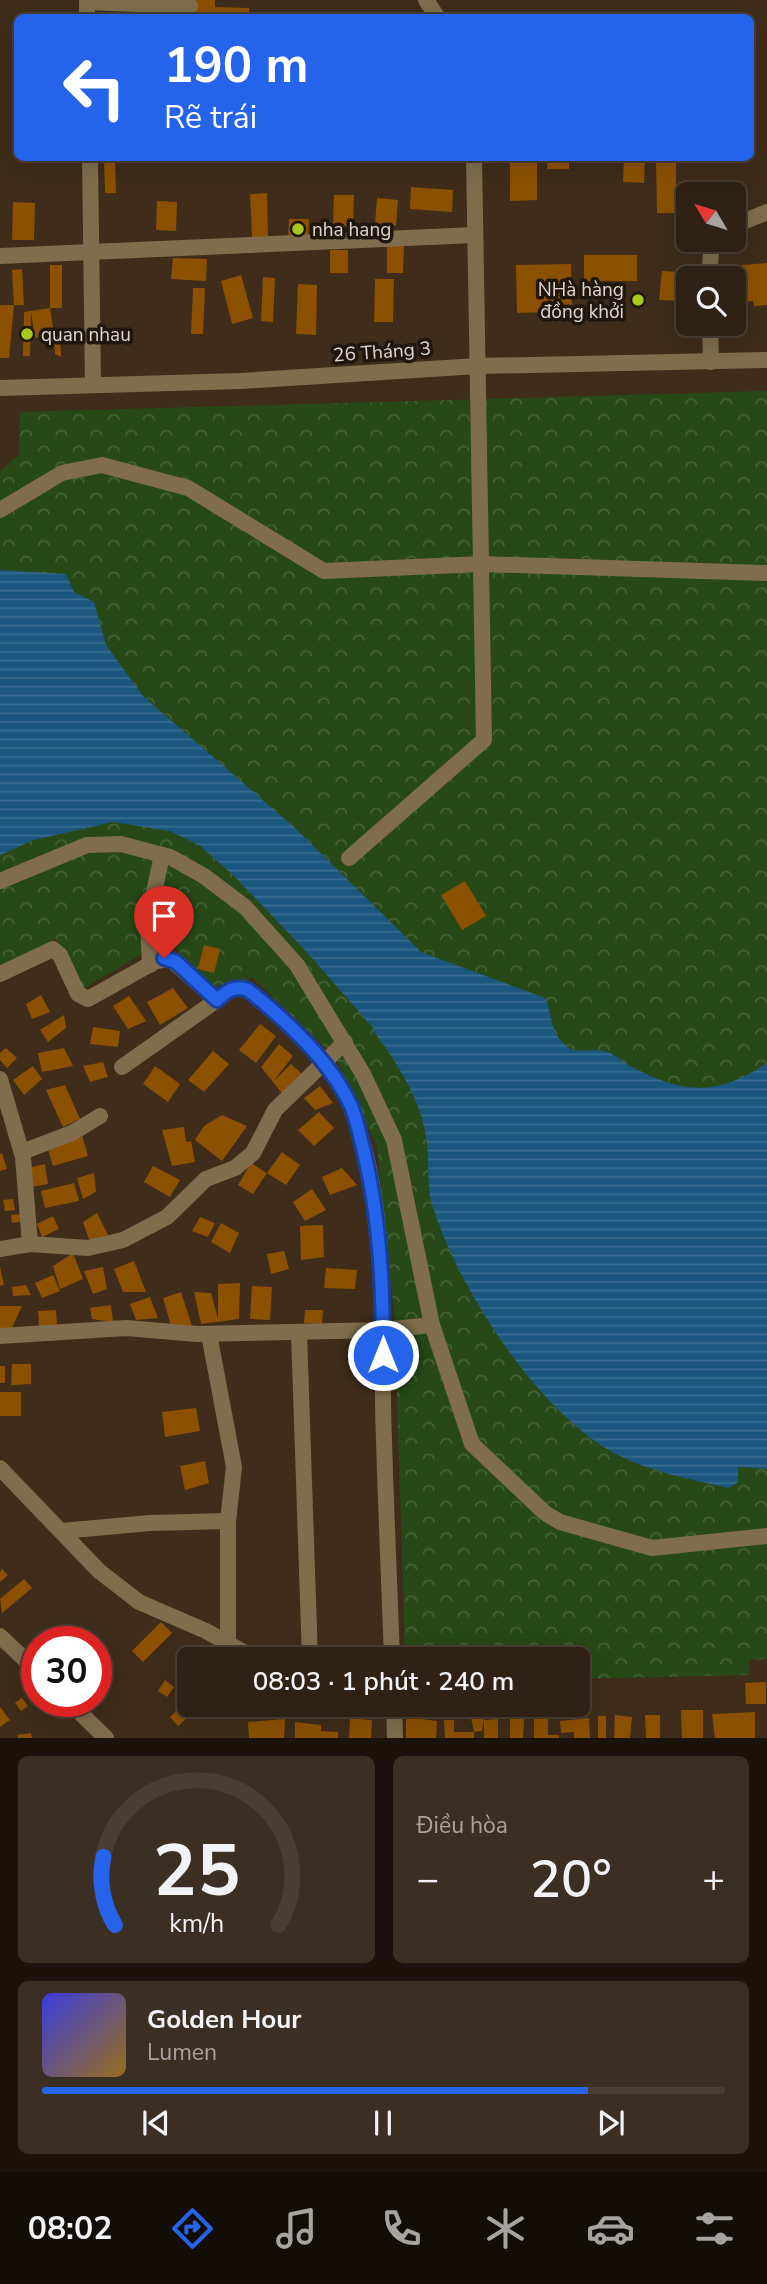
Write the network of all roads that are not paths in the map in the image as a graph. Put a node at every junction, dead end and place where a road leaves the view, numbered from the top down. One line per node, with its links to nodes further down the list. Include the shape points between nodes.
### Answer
1 (190, 6): 2 (street)
2 (87, 7)
3 (90, 161): 8 (street)
4 (474, 161): 7 (street)
5 (767, 212): 6 (street)
6 (746, 221)
7 (475, 235): 8 (street); 13 (street)
8 (91, 253): 9 (street); 14 (street)
9 (0, 256)
10 (710, 336): 12 (street)
11 (767, 360): 12 (street, 26 Tháng 3)
12 (711, 362): 13 (street, 26 Tháng 3)
13 (478, 366): 14 (street, 26 Tháng 3, via 240,382); 17 (street)
14 (93, 385): 15 (street, 26 Tháng 3)
15 (0, 388)
16 (0, 510): 17 (street, via 62,473 102,465 188,488 324,571)
17 (481, 564): 18 (street); 20 (street, via 484,740)
18 (767, 573)
19 (162, 855): 21 (street, via 121,844 87,845); 22 (street, via 148,921); 25 (street, via 204,876 245,907 297,965)
20 (349, 858)
21 (0, 881)
22 (150, 965): 23 (street, via 88,999 78,994 53,949); 24 (street, via 170,958)
23 (1, 974)
24 (217, 1000): 26 (street, via 239,986 248,990); 27 (street)
25 (345, 1042): 26 (street); 33 (street, via 394,1140)
26 (322, 1062): 31 (street, via 275,1110 253,1153 235,1168 206,1179 167,1217 123,1240 88,1248); 34 (street, via 352,1108 369,1175 383,1284)
27 (122, 1067)
28 (0, 1079): 30 (street)
29 (100, 1116): 30 (street, via 72,1133)
30 (22, 1152): 31 (street)
31 (30, 1244): 32 (street)
32 (0, 1249)
33 (432, 1325): 34 (street); 41 (street, via 472,1444 545,1513 560,1522 652,1548)
34 (383, 1330): 35 (street); 46 (street)
35 (299, 1333): 36 (street); 45 (street)
36 (209, 1334): 37 (street, via 126,1328); 39 (street, via 234,1467)
37 (0, 1336)
38 (0, 1468): 40 (street)
39 (228, 1521): 40 (street); 43 (street)
40 (62, 1531): 43 (street, via 99,1571 139,1602)
41 (767, 1536)
42 (0, 1636): 47 (street)
43 (228, 1643): 44 (street)
44 (235, 1647)
45 (310, 1647)
46 (393, 1647)
47 (21, 1656)
48 (84, 1717): 50 (street)
49 (395, 1717): 51 (street)
50 (106, 1738)
51 (396, 1738)

